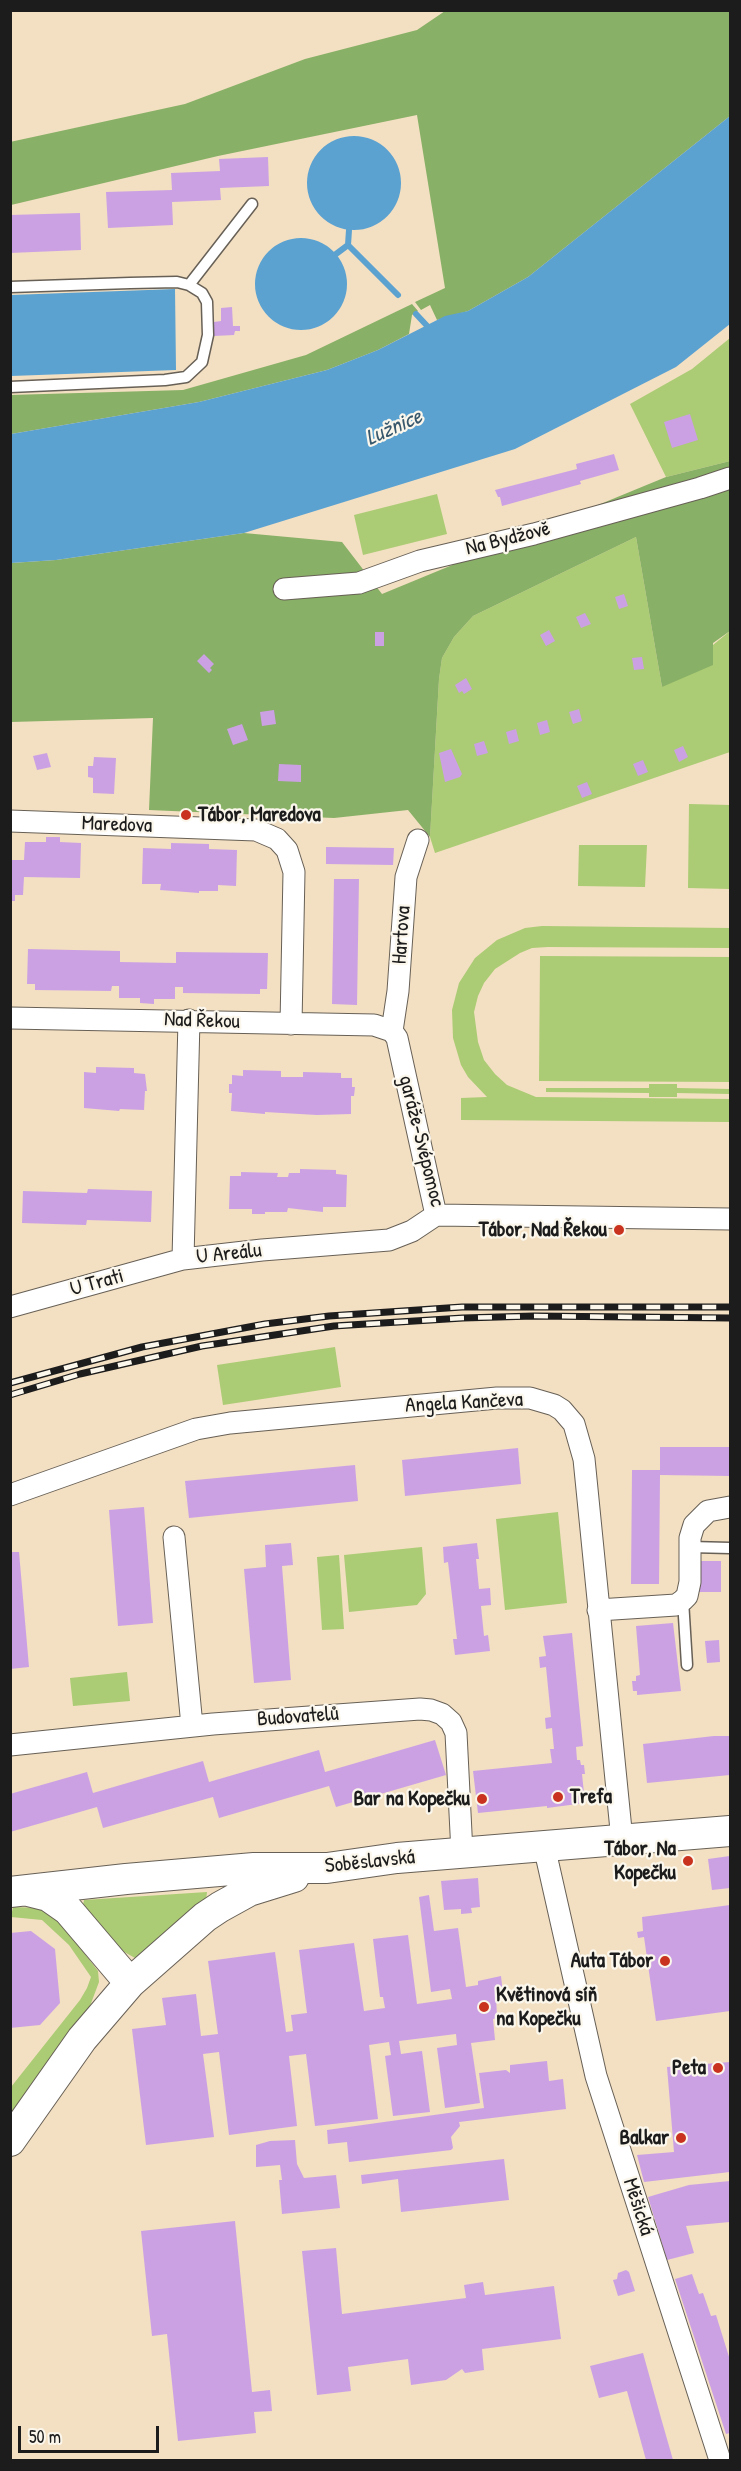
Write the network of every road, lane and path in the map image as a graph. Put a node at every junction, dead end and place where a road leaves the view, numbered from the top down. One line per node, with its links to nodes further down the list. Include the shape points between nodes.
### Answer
1 (252, 204): 2 (lane)
2 (189, 285): 3 (lane, via 142,282); 4 (lane, via 202,293 207,302 208,335 202,362 186,377)
3 (10, 287)
4 (10, 387)
5 (730, 478): 6 (street, Na Bydžově, via 534,534 420,561 358,583)
6 (284, 589)
7 (10, 821): 11 (street, Maredova, via 256,830 277,839 287,850 294,872)
8 (418, 840): 12 (street, Hartova, via 406,877)
9 (10, 1018): 10 (street, Nad Řekou)
10 (189, 1020): 11 (street, Nad Řekou); 15 (street, U Areálu)
11 (291, 1024): 12 (street, Nad Řekou, via 374,1025)
12 (392, 1031): 13 (street, garáže-Svépomoc)
13 (436, 1215): 14 (street, garáže-Svépomoc); 15 (street, U Areálu, via 389,1240)
14 (730, 1219)
15 (183, 1259): 16 (street, U Trati)
16 (10, 1307)
17 (10, 1495): 23 (street, Angela Kančeva, via 196,1429 474,1400 530,1398 562,1410 578,1431)
18 (730, 1507): 20 (street, via 708,1511 697,1520 691,1531)
19 (174, 1537): 25 (street)
20 (690, 1548): 21 (lane); 22 (street, via 690,1582)
21 (730, 1548)
22 (683, 1600): 23 (street, via 676,1605); 24 (lane)
23 (598, 1610): 28 (street, Angela Kančeva)
24 (687, 1665)
25 (192, 1726): 26 (street, Budovatelů); 30 (street, Budovatelů, via 420,1709 442,1714 452,1722 456,1733)
26 (10, 1745)
27 (730, 1831): 28 (main road, Soběslavská)
28 (622, 1840): 29 (main road, Soběslavská)
29 (544, 1846): 30 (main road, Soběslavská); 35 (street, Měšická, via 596,2076)
30 (462, 1853): 31 (main road, Soběslavská)
31 (327, 1868): 32 (main road, Soběslavská, via 254,1868); 33 (main road, via 236,1898 205,1917)
32 (17, 1891): 33 (main road, via 48,1896 61,1904)
33 (130, 1983): 34 (main road, via 82,2039)
34 (10, 2141)
35 (714, 2457)

